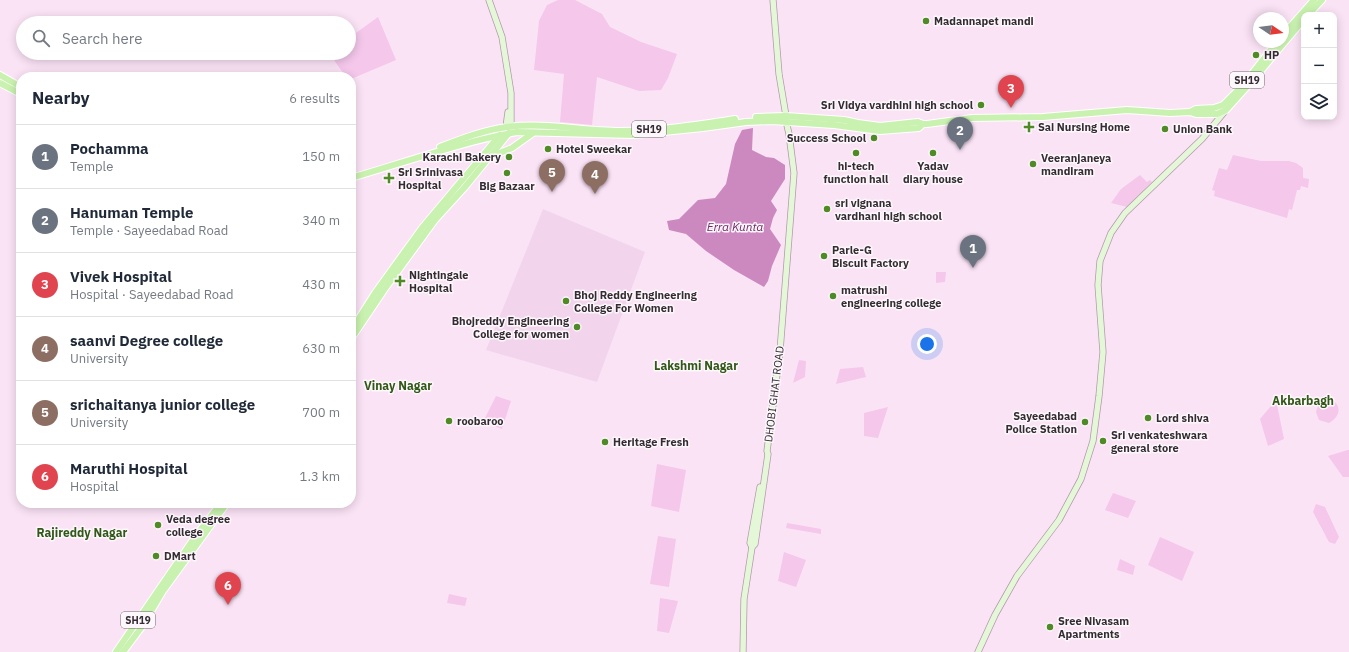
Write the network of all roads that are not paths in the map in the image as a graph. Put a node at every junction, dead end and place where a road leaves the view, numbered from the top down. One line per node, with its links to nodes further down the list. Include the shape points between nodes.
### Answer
1 (490, 0): 15 (main road, via 502,37 509,88)
2 (773, 0): 14 (main road, DHOBI GHAT ROAD, via 778,74)
3 (1314, 0): 7 (main road)
4 (1322, 0): 5 (main road)
5 (1311, 12)
6 (1301, 23): 13 (main road, SH19, via 1253,80)
7 (1289, 28)
8 (1272, 48): 13 (main road, SH19)
9 (0, 76): 11 (main road)
10 (0, 83): 12 (main road)
11 (16, 84)
12 (16, 91)
13 (1220, 111): 14 (main road, SH19, via 1196,109 1190,112 1170,113 1126,110 1043,118 972,118 880,126 844,120); 32 (main road, via 1208,131 1125,213 1111,233 1102,256 1098,279 1103,352 1093,441 1084,471 1059,520 1017,576)
14 (786, 118): 17 (main road, SH19); 31 (main road, DHOBI GHAT ROAD, via 794,173 780,351 766,451 768,454 765,478 744,599)
15 (508, 127): 16 (main road, SH19); 19 (main road); 20 (main road); 22 (main road, via 462,139)
16 (518, 129): 17 (main road, SH19, via 559,127 619,131); 18 (main road); 19 (main road)
17 (668, 130): 18 (main road, SH19, via 620,135)
18 (533, 133): 21 (main road, via 512,148)
19 (509, 134): 20 (main road); 21 (main road)
20 (501, 135): 23 (main road); 24 (main road)
21 (489, 158): 24 (main road, via 459,194)
22 (356, 174)
23 (356, 176)
24 (433, 219): 25 (main road, via 375,293); 26 (main road)
25 (356, 323)
26 (356, 332)
27 (217, 508): 29 (main road, SH19, via 194,537)
28 (223, 508): 30 (main road, SH19, via 163,591)
29 (116, 652)
30 (123, 652)
31 (742, 652)
32 (978, 652)

